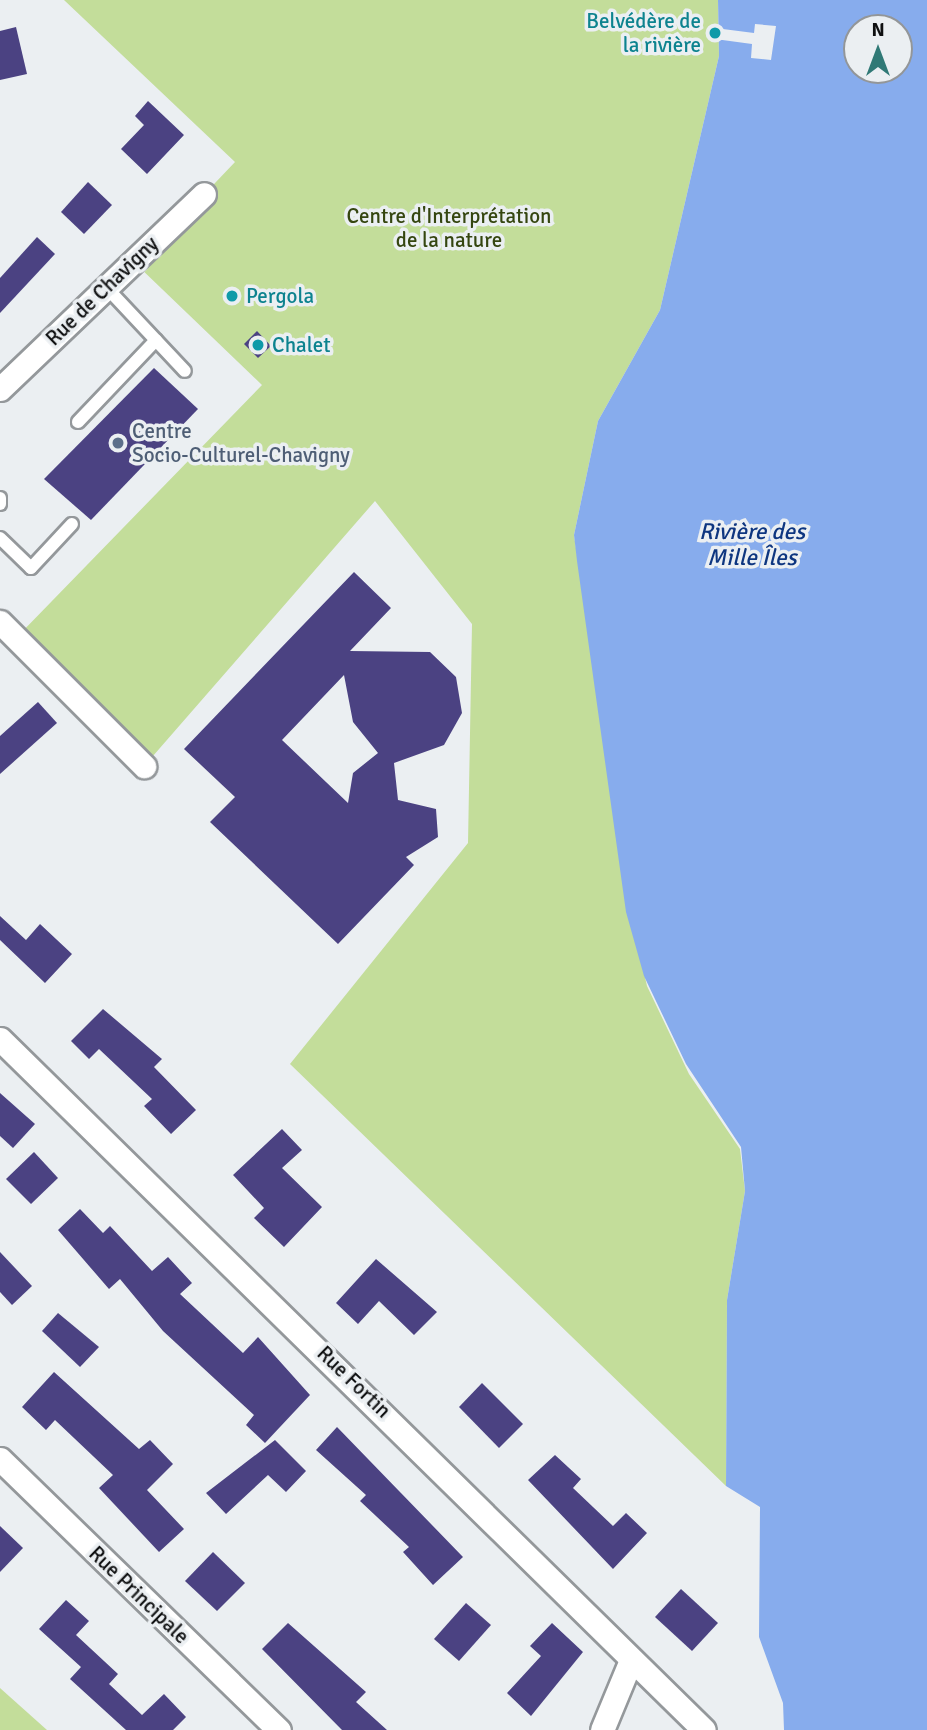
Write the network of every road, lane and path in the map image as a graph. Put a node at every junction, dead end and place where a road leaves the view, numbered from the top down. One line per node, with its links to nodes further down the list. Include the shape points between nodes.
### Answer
1 (204, 194): 2 (street, Rue de Chavigny)
2 (106, 287): 3 (lane); 5 (street, Rue de Chavigny)
3 (156, 340): 4 (lane); 6 (lane)
4 (185, 371)
5 (0, 389)
6 (78, 422)
7 (0, 498): 8 (lane)
8 (0, 504)
9 (72, 524): 10 (lane, via 31,568)
10 (0, 538)
11 (0, 622): 12 (street)
12 (144, 766)
13 (0, 1039): 15 (street, Rue Fortin)
14 (0, 1459): 16 (street, Rue Principale)
15 (631, 1660): 17 (street); 18 (street, Rue Fortin)
16 (279, 1730)
17 (602, 1730)
18 (704, 1730)

